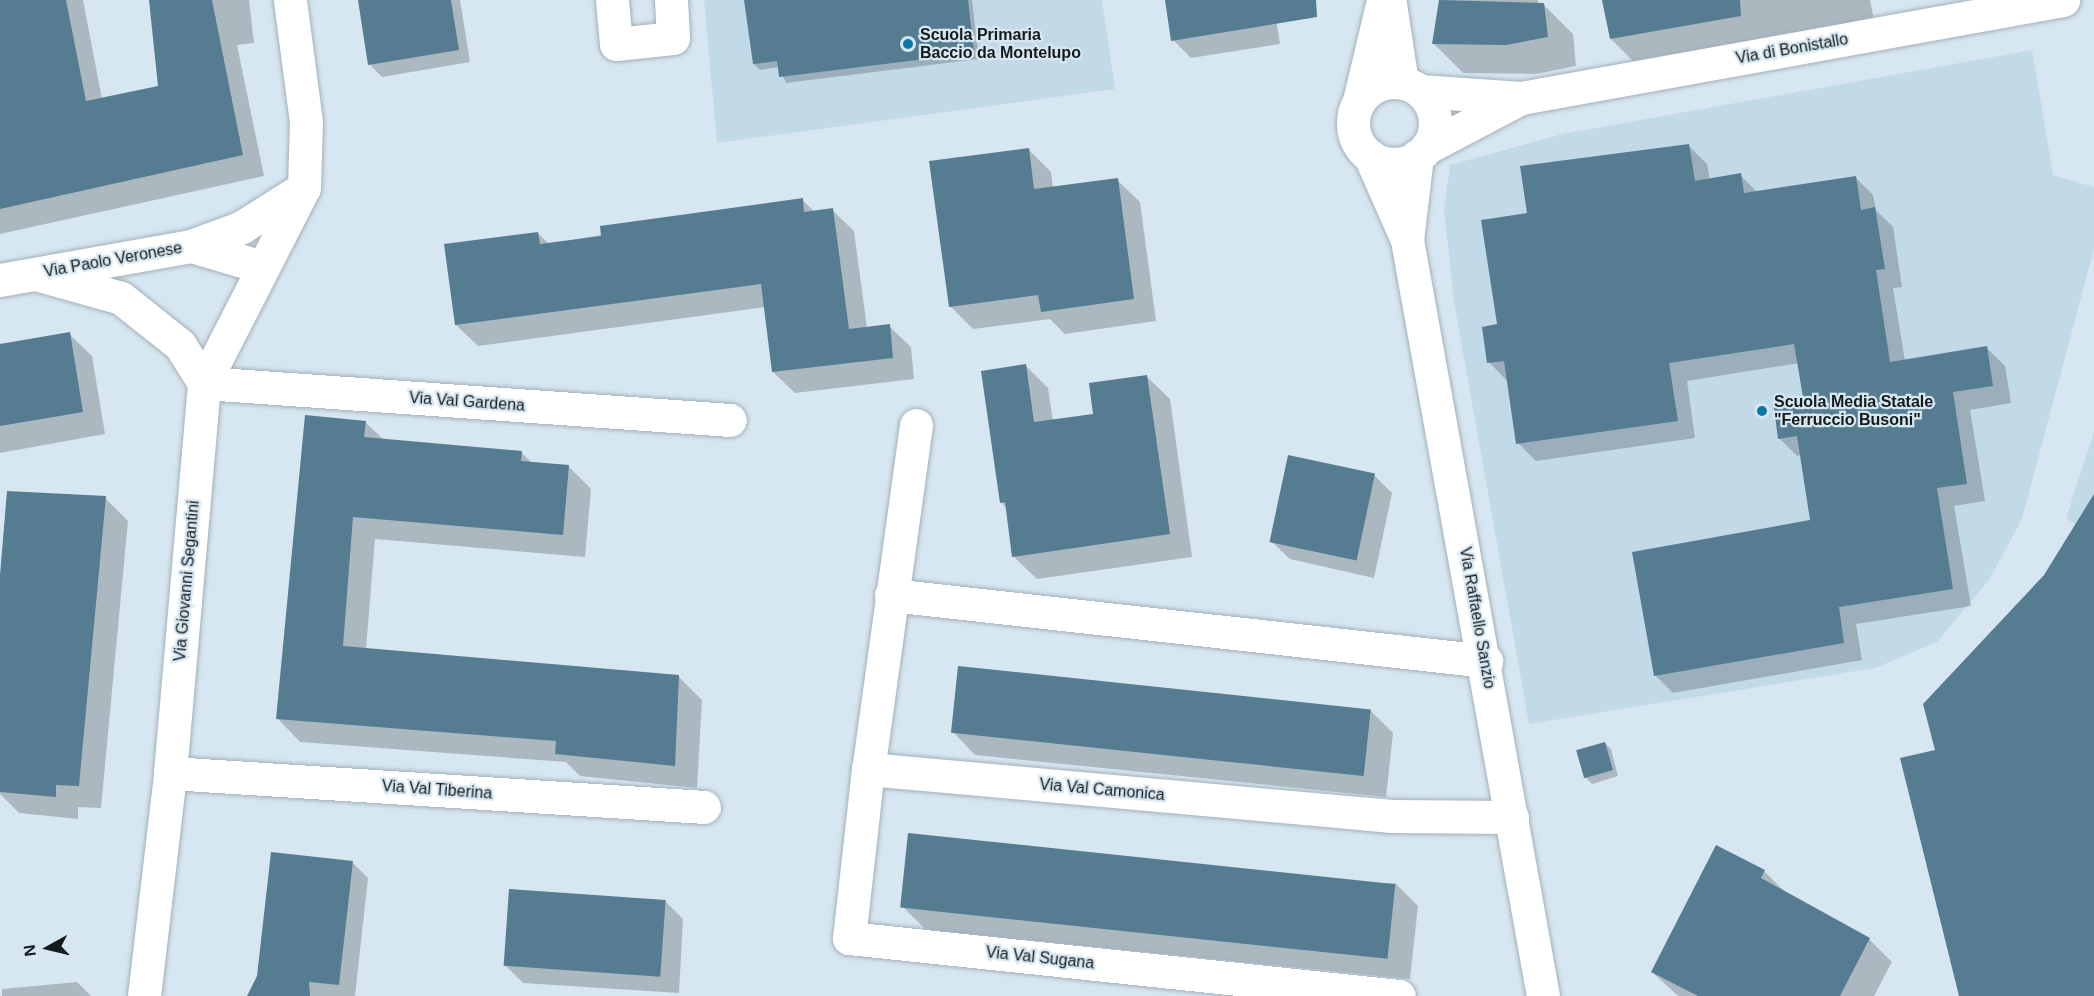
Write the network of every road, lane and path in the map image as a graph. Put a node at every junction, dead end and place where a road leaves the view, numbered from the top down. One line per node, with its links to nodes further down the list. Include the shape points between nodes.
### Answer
1 (290, 0): 12 (street, via 306,122)
2 (612, 0): 3 (street, via 616,44 673,38)
3 (671, 0)
4 (1383, 0): 9 (street, Via Raffaello Sanzio)
5 (1390, 0): 7 (street, Via Raffaello Sanzio)
6 (2063, 0): 8 (street, Via di Bonistallo)
7 (1411, 87): 8 (street, Via di Bonistallo); 9 (street, via 1377,84); 10 (street, Via Raffaello Sanzio, via 1428,100 1435,124)
8 (1521, 98): 10 (street, Via di Bonistallo)
9 (1359, 101): 11 (street, Via Raffaello Sanzio, via 1352,123 1354,136)
10 (1422, 152): 11 (street, via 1394,164); 13 (street, Via Raffaello Sanzio)
11 (1370, 156): 13 (street, Via Raffaello Sanzio)
12 (304, 188): 14 (street, Via Paolo Veronese, via 242,227); 15 (street, Via Giovanni Segantini)
13 (1407, 240): 22 (street, Via Raffaello Sanzio)
14 (191, 246): 15 (street, Via Paolo Veronese); 16 (street, Via Paolo Veronese)
15 (263, 267): 18 (street, Via Giovanni Segantini)
16 (36, 274): 17 (street, Via Paolo Veronese); 18 (street, Via Paolo Veronese, via 121,298 180,345)
17 (0, 280)
18 (204, 383): 19 (street, Via Val Gardena); 24 (street, Via Giovanni Segantini)
19 (730, 420)
20 (916, 426): 21 (street)
21 (891, 595): 22 (street); 23 (street)
22 (1486, 661): 26 (street, Via Raffaello Sanzio)
23 (868, 769): 26 (street, Via Val Camonica, via 1392,816); 28 (street, Via Val Sugana, via 849,938)
24 (170, 773): 25 (street, Via Val Tiberina); 27 (street, Via Giovanni Segantini)
25 (705, 807)
26 (1512, 817): 29 (street, Via Raffaello Sanzio)
27 (144, 996)
28 (1399, 996)
29 (1543, 996)

